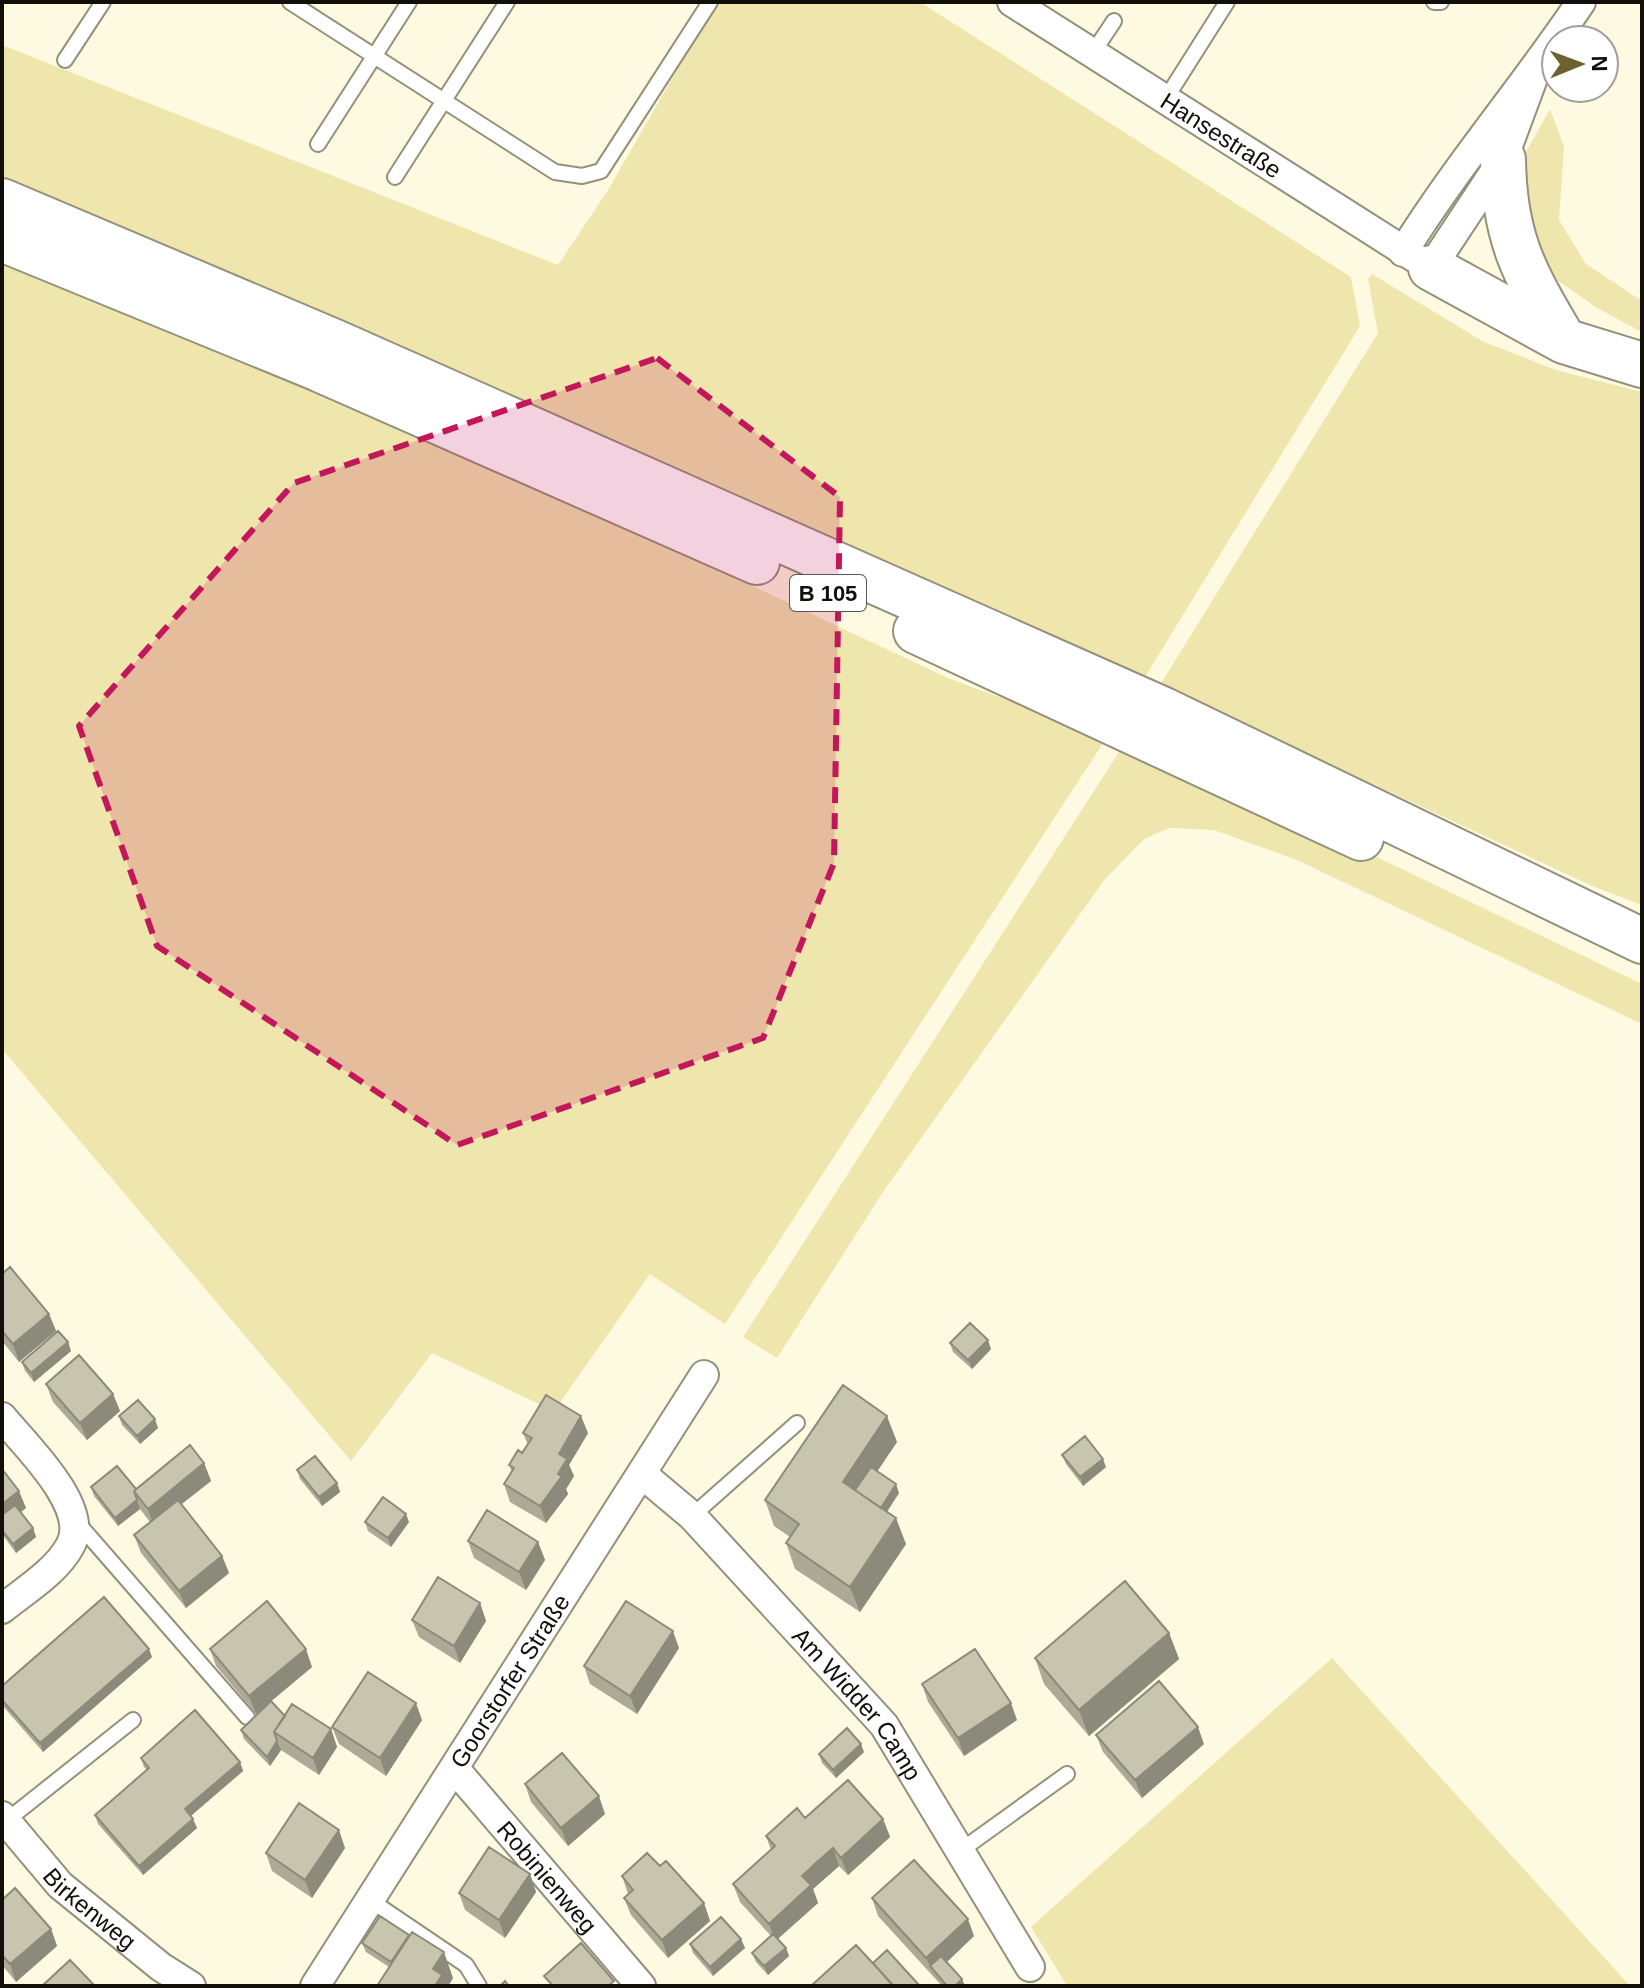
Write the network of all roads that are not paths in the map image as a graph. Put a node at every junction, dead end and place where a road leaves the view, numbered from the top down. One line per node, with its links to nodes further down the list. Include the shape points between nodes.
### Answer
1 (103, 2): 14 (lane)
2 (290, 2): 13 (lane)
3 (409, 2): 13 (lane)
4 (507, 2): 17 (lane)
5 (710, 2): 17 (lane, via 601,171 582,176 555,172)
6 (1227, 2): 16 (lane)
7 (1434, 2): 8 (lane)
8 (1441, 2)
9 (1581, 2): 15 (street)
10 (1018, 3): 12 (street, Hansestraße)
11 (1114, 21): 12 (lane)
12 (1092, 54): 16 (street, Hansestraße)
13 (374, 56): 17 (lane); 18 (lane)
14 (65, 60)
15 (1536, 70): 19 (street); 23 (street, via 1434,202)
16 (1165, 100): 23 (street, Hansestraße)
17 (444, 101): 20 (lane)
18 (318, 144)
19 (1503, 159): 23 (street); 24 (highway, via 1513,245)
20 (395, 177)
21 (2, 201): 26 (highway, B 105, via 981,628)
22 (2, 239): 27 (highway, B 105, via 319,369 922,634)
23 (1417, 260): 24 (highway)
24 (1564, 341): 25 (highway)
25 (1642, 365)
26 (1634, 932)
27 (1642, 971)
28 (704, 1375): 31 (street, Goorstorfer Straße)
29 (2, 1417): 33 (street, via 57,1483)
30 (797, 1423): 32 (lane)
31 (642, 1474): 32 (street, Am Widder Camp); 37 (street, Goorstorfer Straße)
32 (692, 1516): 40 (street, Am Widder Camp, via 884,1725)
33 (76, 1520): 34 (street, via 71,1545); 35 (lane)
34 (2, 1609)
35 (247, 1717)
36 (133, 1720): 39 (lane)
37 (455, 1769): 41 (street, Goorstorfer Straße); 46 (street, Robinienweg)
38 (1067, 1774): 40 (lane)
39 (4, 1819): 43 (street, Birkenweg, via 60,1885)
40 (960, 1851): 42 (street, Am Widder Camp)
41 (370, 1900): 44 (street, Goorstorfer Straße); 45 (lane, via 466,1965)
42 (1030, 1967)
43 (191, 1986)
44 (315, 1986)
45 (479, 1986)
46 (641, 1986)

